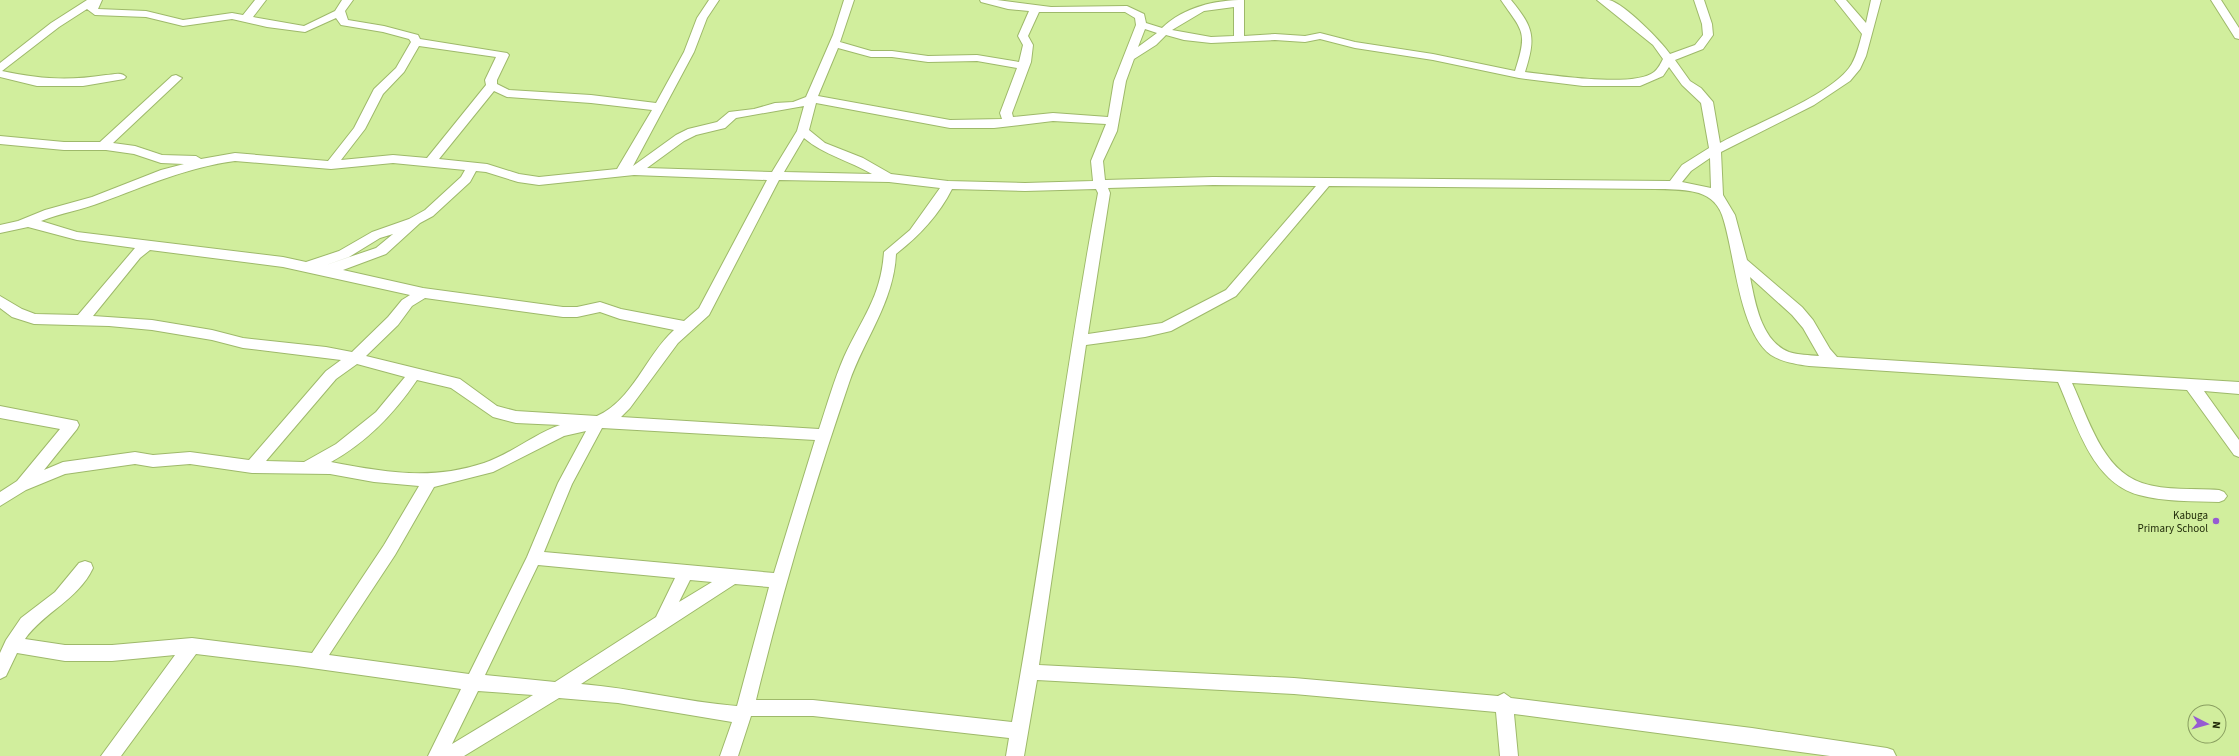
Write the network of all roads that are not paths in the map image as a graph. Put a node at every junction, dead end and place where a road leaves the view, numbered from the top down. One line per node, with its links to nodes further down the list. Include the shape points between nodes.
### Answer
1 (96, 0): 17 (street, via 92,8 98,13 146,14 183,23 232,16); 28 (street, via 55,25)
2 (261, 0): 17 (street)
3 (348, 0): 16 (street, via 342,5)
4 (714, 0): 35 (street, via 702,18 689,52)
5 (849, 0): 24 (street)
6 (985, 0): 15 (street, via 1008,6)
7 (1506, 0): 30 (street, via 1522,18 1527,36 1528,49)
8 (1602, 0): 26 (street, via 1641,28)
9 (1699, 0): 26 (street, via 1708,35 1699,47)
10 (1840, 0): 20 (street)
11 (1876, 0): 20 (street, via 1874,18)
12 (2216, 0): 21 (street)
13 (1239, 2): 19 (street, via 1204,7); 22 (street)
14 (1126, 4): 15 (street, via 1059,10); 18 (street, via 1140,16)
15 (1036, 7): 27 (street, via 1023,36 1028,46)
16 (339, 13): 17 (street, via 305,29); 23 (street, via 345,23 414,37)
17 (245, 20)
18 (1141, 25): 19 (street); 25 (street)
19 (1164, 31): 22 (street, via 1184,37); 25 (street, via 1152,43)
20 (1867, 33): 41 (street, via 1855,68 1837,85)
21 (2239, 36)
22 (1239, 40): 30 (street, via 1275,37 1305,39 1322,36 1355,45 1433,57)
23 (416, 42): 33 (street, via 503,55 492,74); 44 (street, via 400,70 378,92 359,129)
24 (833, 43): 27 (street, via 871,54 900,54 928,59 977,58); 34 (street)
25 (1128, 58): 37 (street, via 1120,81)
26 (1669, 58): 30 (street, via 1659,74 1640,82 1569,81); 41 (street, via 1686,83 1707,102)
27 (1024, 66): 36 (street, via 1006,113)
28 (0, 68)
29 (0, 74): 31 (street, via 37,82 83,82)
30 (1519, 75)
31 (120, 77)
32 (176, 78): 40 (street)
33 (492, 86): 35 (street, via 507,93); 43 (street)
34 (812, 98): 36 (street, via 933,122 994,124); 38 (street); 46 (street, via 794,106 733,115 721,124 685,135)
35 (659, 107): 46 (street)
36 (1009, 120): 37 (street, via 1053,117)
37 (1113, 121): 51 (street, via 1097,161 1096,170)
38 (803, 130): 47 (street); 48 (street, via 821,146 859,161)
39 (0, 140): 40 (street, via 64,146)
40 (103, 146): 42 (street, via 135,150 161,159)
41 (1715, 150): 52 (street, via 1680,174); 53 (street, via 1718,171)
42 (211, 160): 44 (street, via 244,157); 55 (street, via 156,176 96,200 48,213)
43 (430, 163): 44 (street, via 388,159); 45 (street)
44 (331, 165)
45 (472, 168): 46 (street, via 487,168 518,178 539,181); 54 (street, via 461,184 429,214)
46 (628, 171): 47 (street)
47 (776, 175): 48 (street); 64 (street, via 704,311)
48 (889, 178): 50 (street)
49 (1325, 183): 51 (street, via 1213,181); 52 (street); 65 (street, via 1231,293 1166,327)
50 (948, 184): 51 (street, via 1025,187); 74 (street, via 942,197 914,233 890,252 886,283 872,319 851,357)
51 (1100, 184): 65 (street, via 1104,193)
52 (1674, 186): 53 (street)
53 (1717, 196): 58 (street, via 1733,226)
54 (416, 220): 59 (street, via 376,235 344,254); 60 (street, via 381,251)
55 (27, 222): 56 (street); 57 (street, via 77,236)
56 (0, 229)
57 (148, 244): 59 (street); 63 (street, via 135,255)
58 (1740, 261): 67 (street, via 1797,312); 67 (street, via 1752,309 1765,342 1784,356)
59 (306, 267): 60 (street)
60 (328, 271): 61 (street)
61 (424, 293): 64 (street, via 563,312 600,307 620,314); 66 (street, via 407,303 393,321)
62 (0, 301): 63 (street, via 24,316 50,321)
63 (82, 320): 66 (street, via 152,325 243,343 326,352)
64 (686, 328): 73 (street, via 663,351 620,409 614,415)
65 (1081, 340): 92 (street)
66 (355, 358): 68 (street); 76 (street, via 331,375)
67 (1834, 362): 69 (street)
68 (414, 374): 73 (street, via 455,382 493,411 516,418); 77 (street, via 405,388 361,436 326,458)
69 (2062, 376): 70 (street); 80 (street, via 2098,453 2106,467 2119,478 2139,489)
70 (2192, 386): 71 (street); 75 (street)
71 (2239, 388)
72 (0, 412): 79 (street, via 72,424)
73 (598, 422): 74 (street); 78 (street, via 561,432 488,468 461,476); 82 (street, via 565,483)
74 (824, 435): 86 (street)
75 (2239, 451)
76 (252, 466): 77 (street); 79 (street, via 190,458 153,461 135,458 63,468)
77 (302, 468): 78 (street, via 330,468 374,476)
78 (429, 481): 90 (street, via 418,504)
79 (21, 486): 81 (street)
80 (2219, 496)
81 (0, 500)
82 (534, 558): 84 (street); 93 (street)
83 (85, 568): 88 (street, via 61,597 30,620)
84 (686, 572): 85 (street); 87 (street)
85 (732, 577): 86 (street); 87 (street)
86 (780, 581): 96 (street, via 761,641)
87 (662, 622): 94 (street)
88 (12, 645): 89 (street, via 65,653 112,653); 91 (street)
89 (192, 646): 90 (street); 98 (street)
90 (316, 660): 93 (street, via 436,679)
91 (0, 671)
92 (1030, 672): 95 (street, via 1294,686); 97 (street)
93 (472, 681): 94 (street); 99 (street)
94 (557, 690): 96 (street, via 618,695 717,714); 100 (street)
95 (1505, 703): 103 (street); 104 (street)
96 (744, 712): 97 (street, via 814,708); 101 (street)
97 (1020, 731): 102 (street)
98 (110, 756)
99 (437, 756)
100 (448, 756)
101 (729, 756)
102 (1015, 756)
103 (1509, 756)
104 (1887, 756)

